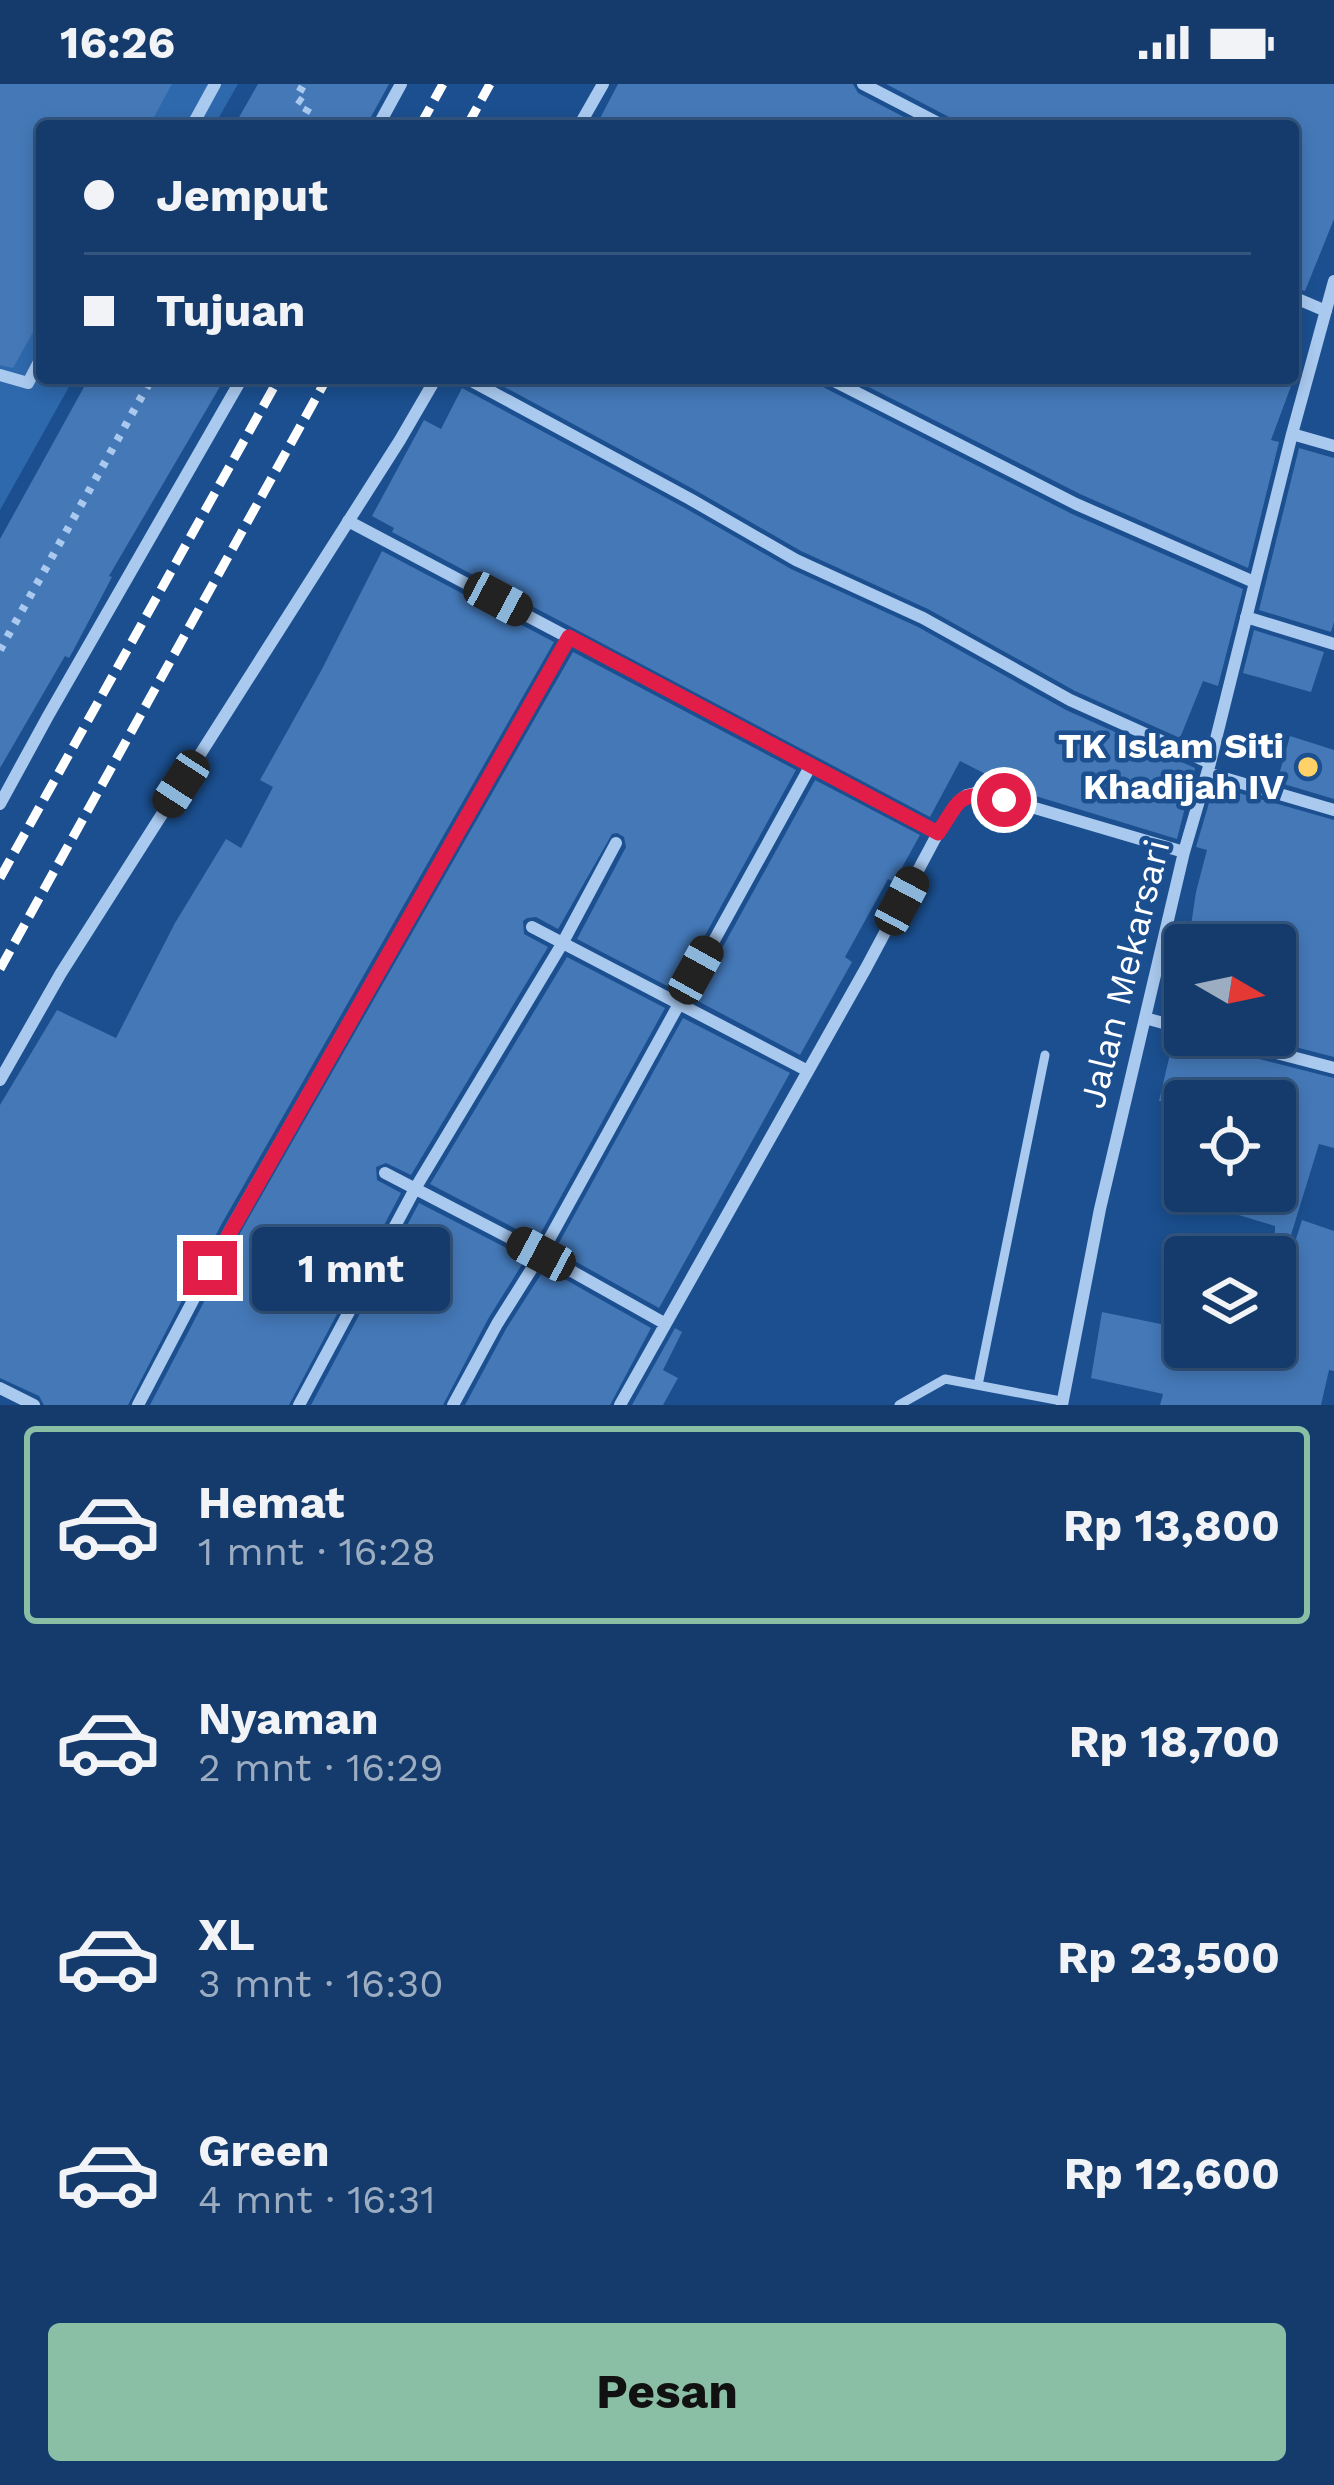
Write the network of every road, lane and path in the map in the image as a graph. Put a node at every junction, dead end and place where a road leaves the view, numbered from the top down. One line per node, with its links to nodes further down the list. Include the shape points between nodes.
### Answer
1 (215, 84): 6 (street)
2 (304, 84): 7 (path, via 296,98 309,107)
3 (401, 84): 8 (street)
4 (603, 84): 9 (street)
5 (863, 84): 10 (street)
6 (195, 120)
7 (301, 120)
8 (381, 120)
9 (582, 120)
10 (932, 120)
11 (1334, 281): 13 (street, Jalan Mekarsari)
12 (1299, 300): 13 (street)
13 (1326, 311): 21 (street, Jalan Mekarsari)
14 (36, 368): 15 (street, via 28,383)
15 (0, 375)
16 (149, 384): 28 (path)
17 (239, 384): 31 (street)
18 (432, 384): 23 (street)
19 (478, 384): 30 (street, via 796,560)
20 (840, 384): 24 (street, via 1076,504)
21 (1292, 434): 22 (street); 24 (street, Jalan Mekarsari)
22 (1334, 446)
23 (352, 515): 26 (street); 45 (street)
24 (1254, 582): 25 (street, Jalan Mekarsari)
25 (1246, 617): 27 (street); 30 (street, Jalan Mekarsari)
26 (569, 637): 29 (street); 54 (street)
27 (1334, 644)
28 (0, 650)
29 (811, 765): 33 (street); 38 (street)
30 (1209, 768): 32 (street); 35 (street, Jalan Mekarsari)
31 (0, 804)
32 (1334, 810)
33 (938, 833): 35 (street, via 961,799 975,794); 44 (street)
34 (616, 843): 37 (street)
35 (1184, 852): 39 (street, Jalan Mekarsari)
36 (532, 927): 37 (street)
37 (562, 944): 38 (street); 47 (street)
38 (678, 1004): 44 (street); 48 (street)
39 (1144, 1018): 40 (street); 52 (street, Jalan Mekarsari)
40 (1164, 1023)
41 (1046, 1055): 50 (lane)
42 (1288, 1056): 43 (street)
43 (1334, 1068)
44 (808, 1071): 49 (street)
45 (0, 1080)
46 (386, 1173): 47 (street)
47 (416, 1187): 48 (street); 55 (street)
48 (541, 1254): 49 (street); 56 (street)
49 (664, 1323): 57 (street)
50 (978, 1384): 52 (lane); 58 (lane, via 945,1378)
51 (0, 1388): 53 (street)
52 (1061, 1403)
53 (34, 1405)
54 (138, 1405)
55 (298, 1405)
56 (453, 1405)
57 (620, 1405)
58 (899, 1405)

